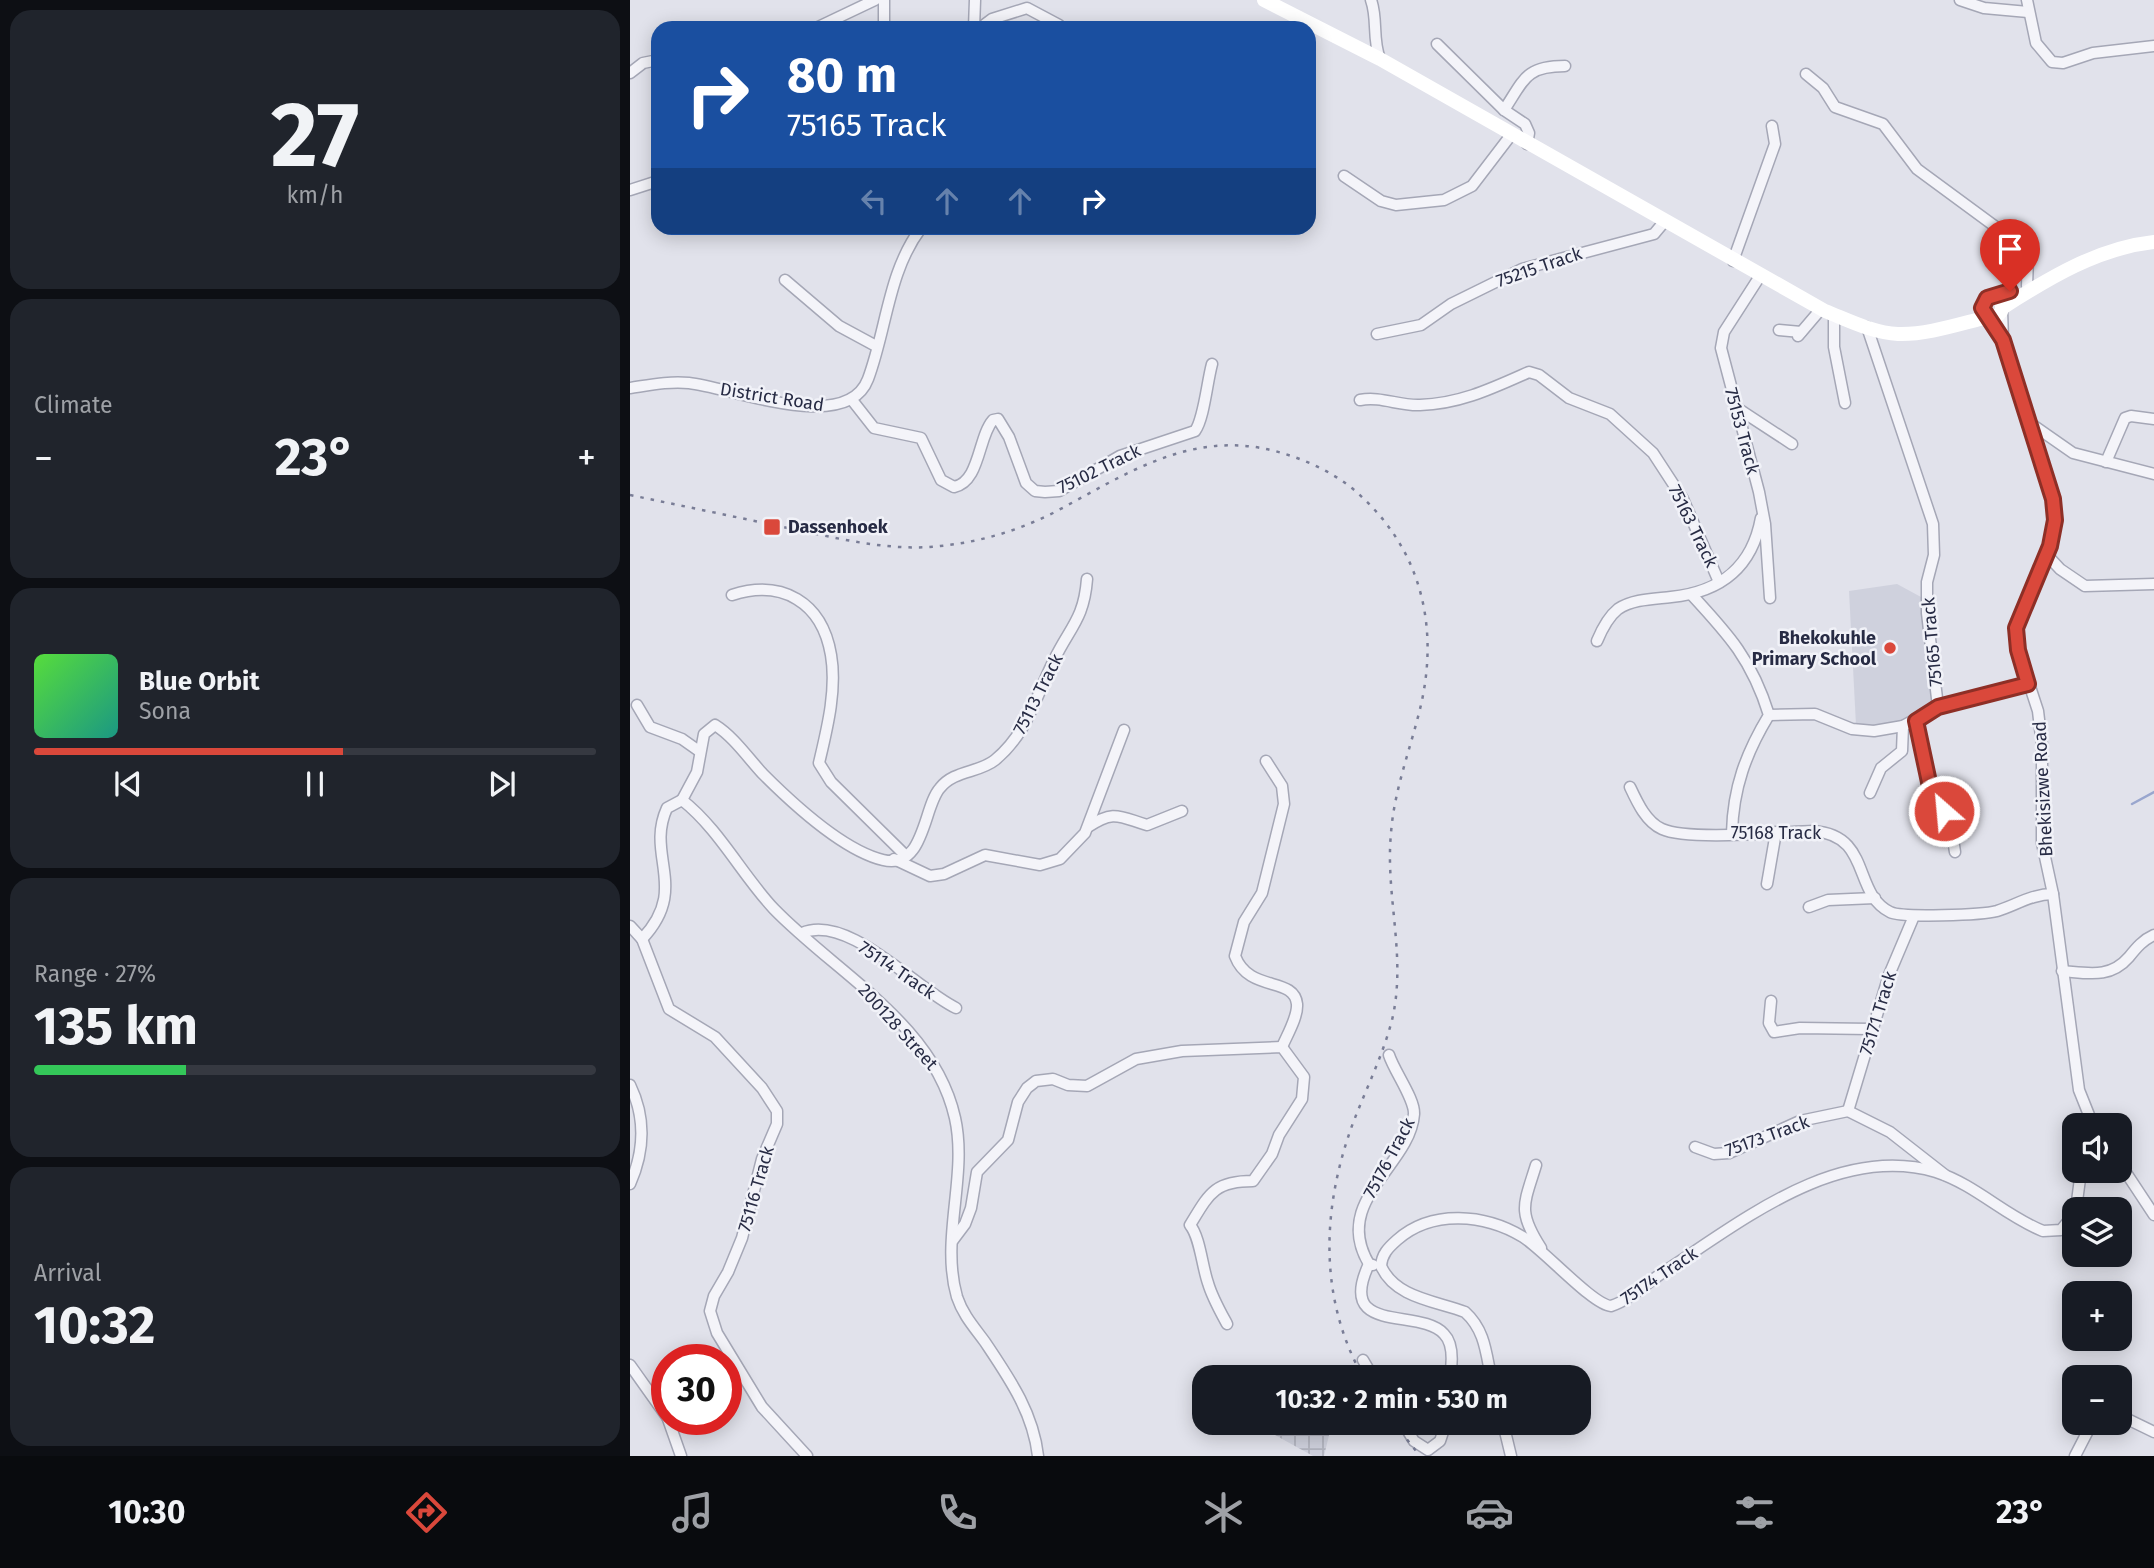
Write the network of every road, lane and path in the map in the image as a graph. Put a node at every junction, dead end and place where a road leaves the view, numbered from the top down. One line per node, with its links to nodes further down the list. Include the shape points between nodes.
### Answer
1 (875, 0): 9 (street)
2 (884, 0): 10 (street)
3 (975, 0): 11 (street)
4 (1264, 0): 14 (street)
5 (1371, 0): 18 (street)
6 (1960, 0): 8 (street, via 1984,8)
7 (2027, 0): 8 (street)
8 (2028, 12): 17 (street, via 2036,43 2052,62)
9 (831, 21)
10 (884, 21)
11 (974, 21)
12 (989, 21): 13 (street, via 1027,8)
13 (1051, 21)
14 (1305, 21)
15 (1316, 26): 18 (street)
16 (1437, 44): 23 (street)
17 (2154, 46)
18 (1380, 59): 25 (street)
19 (651, 61): 21 (street)
20 (1565, 66): 23 (street, via 1534,70)
21 (630, 73)
22 (1806, 74): 37 (street, via 1835,107 1883,124 1917,169 2023,247 2028,257)
23 (1504, 110): 26 (street, via 1525,124)
24 (1772, 126): 33 (street, via 1775,144)
25 (1511, 135): 26 (street); 27 (street, via 1472,186 1444,200 1396,205 1381,201)
26 (1527, 144): 30 (street)
27 (1344, 176)
28 (651, 183): 29 (street)
29 (630, 190)
30 (1664, 222): 33 (street); 44 (street, 75215 Track, via 1654,234 1522,269 1451,304 1421,325)
31 (916, 235): 45 (street, via 904,253)
32 (2154, 242): 36 (street, via 2116,250)
33 (1733, 261): 34 (street)
34 (1760, 276): 39 (street); 51 (street, 75153 Track, via 1721,341)
35 (785, 280): 45 (street, via 839,326)
36 (2046, 280): 37 (street); 40 (street)
37 (2027, 286): 38 (street)
38 (1988, 299): 40 (street, via 1982,308); 41 (street)
39 (1828, 312): 42 (street); 43 (street, via 1800,334); 50 (street)
40 (1996, 313): 41 (street); 53 (street, Bhekisizwe Road)
41 (1949, 325): 42 (street, via 1896,334)
42 (1867, 327): 68 (street, 75165 Track, via 1933,524 1927,613)
43 (1779, 330)
44 (1377, 334)
45 (876, 346): 48 (street, via 865,386)
46 (1212, 364): 48 (street, 75102 Track, via 1195,431 1121,456 1059,491 1035,491 1026,483 1001,422 993,419 985,430 970,474 954,487 941,480 921,438 874,428)
47 (630, 388): 48 (street, District Road, via 686,383 812,407)
48 (852, 400)
49 (1360, 400): 60 (street, 75163 Track, via 1429,405 1485,393 1529,372 1539,375 1569,398 1603,411 1653,453 1692,516)
50 (1845, 403)
51 (1737, 408): 54 (street); 57 (street, 75153 Track)
52 (2154, 419): 55 (street, via 2125,418)
53 (2029, 422): 55 (street, via 2073,453); 58 (street, Bhekisizwe Road, via 2053,499 2055,520)
54 (1791, 444)
55 (2106, 462): 56 (street)
56 (2154, 474)
57 (1762, 510): 60 (street, 75163 Track, via 1745,560); 64 (street, 75153 Track)
58 (2046, 554): 61 (street, via 2085,586); 66 (street, Bhekisizwe Road, via 2016,628)
59 (1087, 579): 83 (street, 75113 Track, via 1081,614 1014,742 986,766 944,782 931,801 919,840)
60 (1719, 582): 62 (street)
61 (2154, 584)
62 (1692, 594): 65 (street, via 1640,601 1616,610); 69 (street, via 1742,654)
63 (732, 595): 83 (street, via 778,589 811,608 831,657 831,705 820,763 831,782)
64 (1770, 597)
65 (1597, 640)
66 (2028, 684): 68 (street, 75165 Track); 85 (street, Bhekisizwe Road, via 2038,711 2042,843)
67 (637, 705): 73 (street, via 650,727)
68 (1938, 707): 70 (street)
69 (1769, 715): 71 (street, via 1815,714 1852,729 1874,731); 81 (street, via 1745,760 1736,790)
70 (1916, 721): 71 (street); 82 (street, via 1933,801 1950,820)
71 (1903, 726): 76 (street, via 1902,751 1881,768)
72 (1124, 730): 79 (street)
73 (699, 751): 77 (street, via 697,772); 83 (street, via 704,734 712,725 719,727 772,783 825,828 881,859)
74 (1266, 761): 97 (street, via 1282,786 1284,804 1262,893 1244,922 1234,956 1250,978 1279,985 1294,996 1297,1009)
75 (1630, 787): 81 (street, 75168 Track, via 1647,816 1662,829 1693,835)
76 (1870, 793)
77 (682, 800): 90 (street, 200128 Street, via 760,893); 92 (street, via 667,808 661,824 666,898 654,926)
78 (1182, 811): 79 (street, via 1147,825 1106,815)
79 (1087, 827): 83 (street, via 1075,846 1050,864 985,855 930,876)
80 (1776, 832): 81 (street, 75168 Track); 84 (street); 86 (street, 75168 Track, via 1821,832 1843,840)
81 (1732, 833)
82 (1955, 852)
83 (900, 857)
84 (1767, 884)
85 (2053, 894): 88 (street, via 2040,894 1992,912); 93 (street, Bhekisizwe Road)
86 (1875, 898): 87 (street, via 1828,900); 88 (street, via 1891,913)
87 (1809, 907)
88 (1914, 916): 96 (street, 75171 Track)
89 (630, 926): 92 (street)
90 (802, 933): 95 (street, 75114 Track, via 814,929 838,932); 110 (street, 200128 Street, via 906,1031 946,1084 956,1121)
91 (2154, 935): 93 (street, via 2143,940 2117,970 2102,974)
92 (642, 939): 129 (street, 75116 Track, via 669,1009 715,1037 777,1111 745,1230 710,1311 717,1333 762,1407)
93 (2062, 971): 101 (street, Bhekisizwe Road)
94 (1771, 1001): 96 (street, via 1769,1023 1774,1032)
95 (956, 1007)
96 (1871, 1029): 100 (street, 75171 Track)
97 (1282, 1047): 110 (street, via 1182,1051 1136,1059 1087,1086 1053,1079 1036,1081 1018,1102 1008,1140 977,1172 971,1208); 114 (street, via 1304,1077 1302,1098 1253,1181 1229,1181 1205,1198 1190,1225 1209,1287)
98 (1389, 1055): 112 (street, 75176 Track, via 1414,1113 1360,1217 1359,1238)
99 (630, 1085): 103 (street, via 641,1115 643,1139)
100 (1848, 1111): 102 (street, 75173 Track, via 1800,1121 1729,1153 1714,1154); 105 (street, via 1903,1141)
101 (2086, 1113)
102 (1695, 1147)
103 (635, 1157): 107 (street)
104 (1536, 1164): 111 (street, via 1524,1218)
105 (1945, 1176): 109 (street, 75174 Track, via 2043,1231); 111 (street, 75174 Track, via 1887,1166 1841,1171 1726,1230 1611,1306 1597,1301)
106 (2132, 1182): 108 (street)
107 (630, 1183)
108 (2154, 1215)
109 (2062, 1229)
110 (952, 1240): 130 (street, 200128 Street, via 960,1306 1029,1415)
111 (1543, 1251): 113 (street, 75174 Track, via 1506,1229 1463,1218 1439,1218 1404,1233 1387,1249)
112 (1369, 1264): 113 (street); 118 (street, via 1361,1284 1366,1304 1378,1315 1430,1326 1444,1334 1450,1345)
113 (1381, 1266): 119 (street, via 1391,1283 1402,1290 1473,1319 1482,1332)
114 (1227, 1324)
115 (1363, 1360): 117 (street)
116 (630, 1364): 120 (street)
117 (1366, 1365)
118 (1450, 1365)
119 (1489, 1365)
120 (651, 1395)
121 (2132, 1421): 122 (street)
122 (2154, 1432)
123 (673, 1435): 128 (street)
124 (1410, 1435): 125 (street, via 1428,1450)
125 (1442, 1435)
126 (1506, 1435): 131 (street)
127 (2085, 1435): 132 (street)
128 (681, 1456)
129 (807, 1456)
130 (1038, 1456)
131 (1511, 1456)
132 (2074, 1456)

